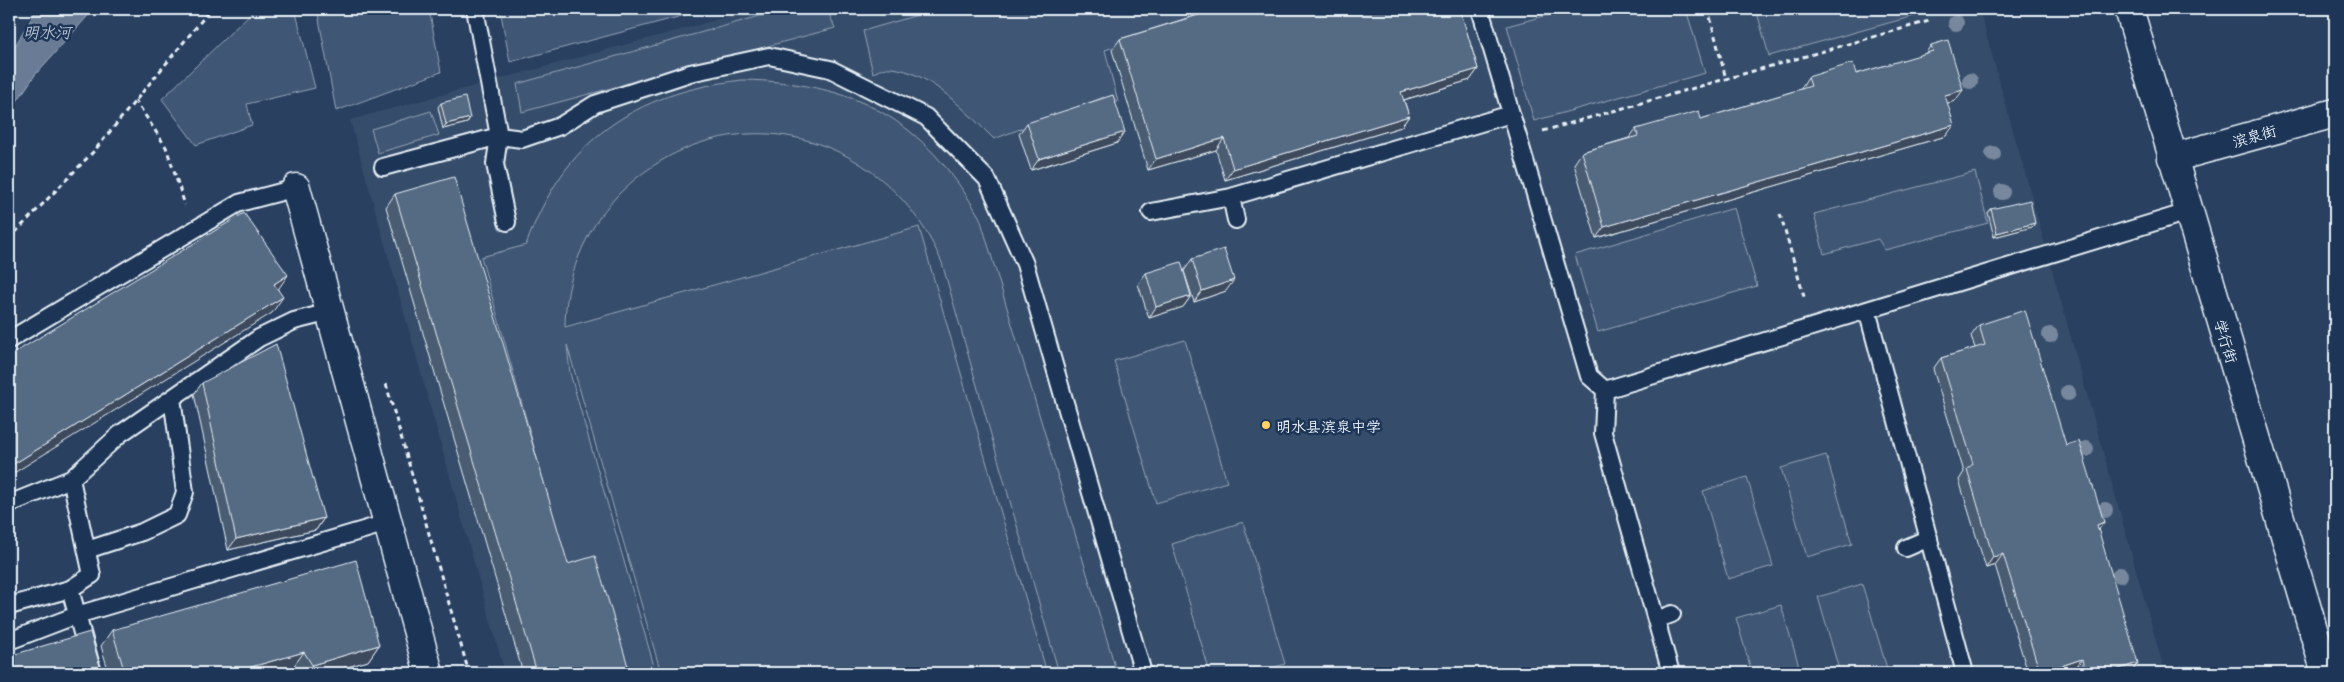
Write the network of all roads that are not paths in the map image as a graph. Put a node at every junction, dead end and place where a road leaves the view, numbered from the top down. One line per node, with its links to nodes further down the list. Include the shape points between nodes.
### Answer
1 (475, 9): 6 (lane)
2 (1480, 9): 5 (lane)
3 (2129, 9): 7 (street, 学行街)
4 (2335, 113): 7 (street, 滨泉街)
5 (1512, 114): 10 (lane); 18 (lane, via 1589,376)
6 (499, 136): 8 (lane); 14 (lane, via 495,164); 34 (lane, via 522,140 560,126 595,104 690,73 769,56 830,69 926,117 987,178 1025,264)
7 (2172, 158): 12 (street, 学行街)
8 (383, 166)
9 (296, 188): 16 (street); 17 (lane, via 240,203)
10 (1231, 197): 11 (lane); 13 (lane)
11 (1151, 212)
12 (2188, 212): 15 (lane); 37 (street, 学行街)
13 (1236, 220)
14 (507, 222)
15 (1867, 310): 18 (lane); 23 (lane)
16 (330, 312): 19 (lane, via 294,321 259,338); 22 (street)
17 (9, 340)
18 (1605, 390): 30 (lane, via 1603,434)
19 (172, 398): 20 (lane, via 120,434); 25 (lane, via 185,492 177,515 142,532)
20 (71, 479): 21 (lane); 25 (lane)
21 (9, 504)
22 (388, 523): 29 (lane); 33 (street)
23 (1928, 538): 24 (lane); 36 (lane)
24 (1906, 548)
25 (86, 550): 26 (lane, via 92,575)
26 (70, 589): 27 (lane); 29 (lane)
27 (9, 606)
28 (1672, 614): 30 (lane)
29 (77, 615): 31 (lane); 32 (lane)
30 (1656, 620): 35 (lane)
31 (9, 641)
32 (94, 673)
33 (429, 673)
34 (1143, 673)
35 (1671, 673)
36 (1965, 673)
37 (2326, 673)

